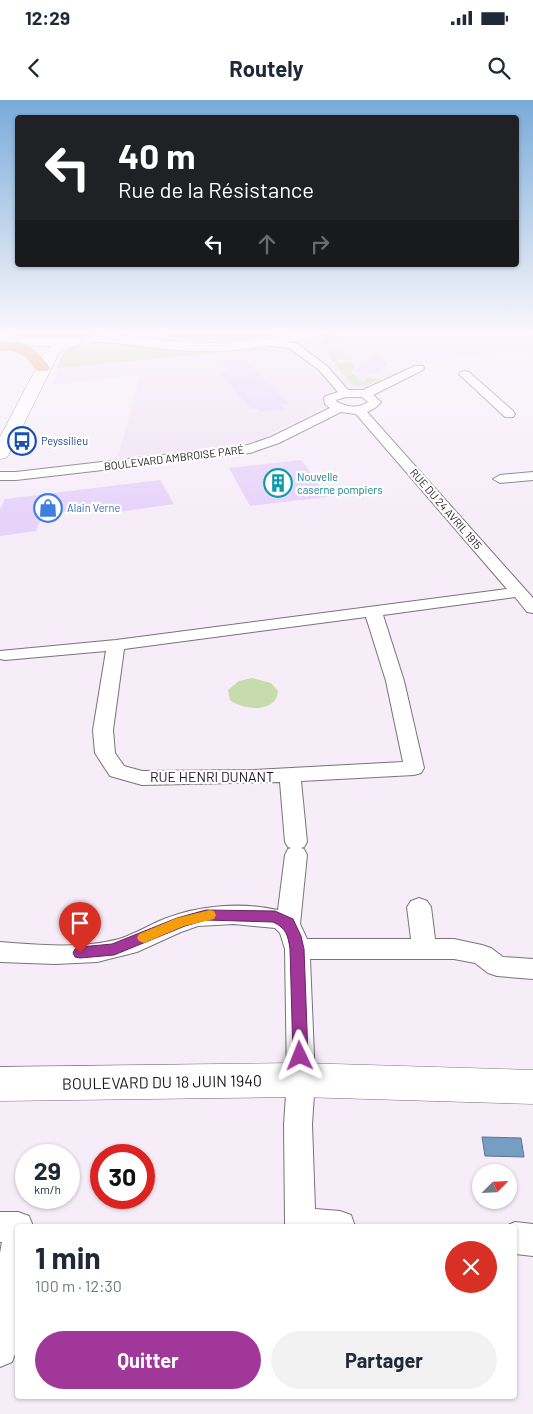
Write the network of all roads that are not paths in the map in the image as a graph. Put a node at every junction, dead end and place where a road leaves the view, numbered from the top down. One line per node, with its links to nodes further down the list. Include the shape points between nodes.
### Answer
1 (31, 391): 9 (main road)
2 (371, 391): 5 (street)
3 (484, 391): 8 (street)
4 (345, 393): 5 (street); 6 (street, via 333,396 329,401)
5 (365, 394): 7 (street, via 374,399 374,404)
6 (340, 408): 7 (street); 10 (street, BOULEVARD AMBROISE PARÉ, via 250,449)
7 (359, 410): 13 (street, RUE DU 24 AVRIL 1915)
8 (508, 414)
9 (0, 454)
10 (0, 476)
11 (533, 476): 12 (street)
12 (500, 479)
13 (519, 592): 14 (street, RUE DU 24 AVRIL 1915); 15 (street)
14 (533, 608)
15 (373, 611): 16 (street); 18 (street, RUE HENRI DUNANT, via 395,681 414,768)
16 (116, 645): 17 (street); 18 (street, RUE HENRI DUNANT, via 102,730 105,753 117,771 142,778)
17 (5, 655)
18 (290, 776): 20 (street, RUE HENRI DUNANT, via 296,849)
19 (419, 907): 22 (street)
20 (288, 923): 21 (street); 23 (street, via 275,916 206,915 98,953)
21 (297, 949): 22 (street); 25 (street)
22 (424, 949): 24 (street, via 454,949 482,955 497,966)
23 (0, 952)
24 (533, 969)
25 (301, 1080): 26 (main road, BOULEVARD DU 18 JUIN 1940); 27 (main road, BOULEVARD DU 18 JUIN 1940); 28 (street, via 298,1124)
26 (0, 1084)
27 (533, 1086)
28 (300, 1224)
29 (0, 1226): 30 (street)
30 (15, 1227)
31 (517, 1238): 32 (street)
32 (533, 1240)
33 (15, 1266): 34 (street)
34 (7, 1337)

